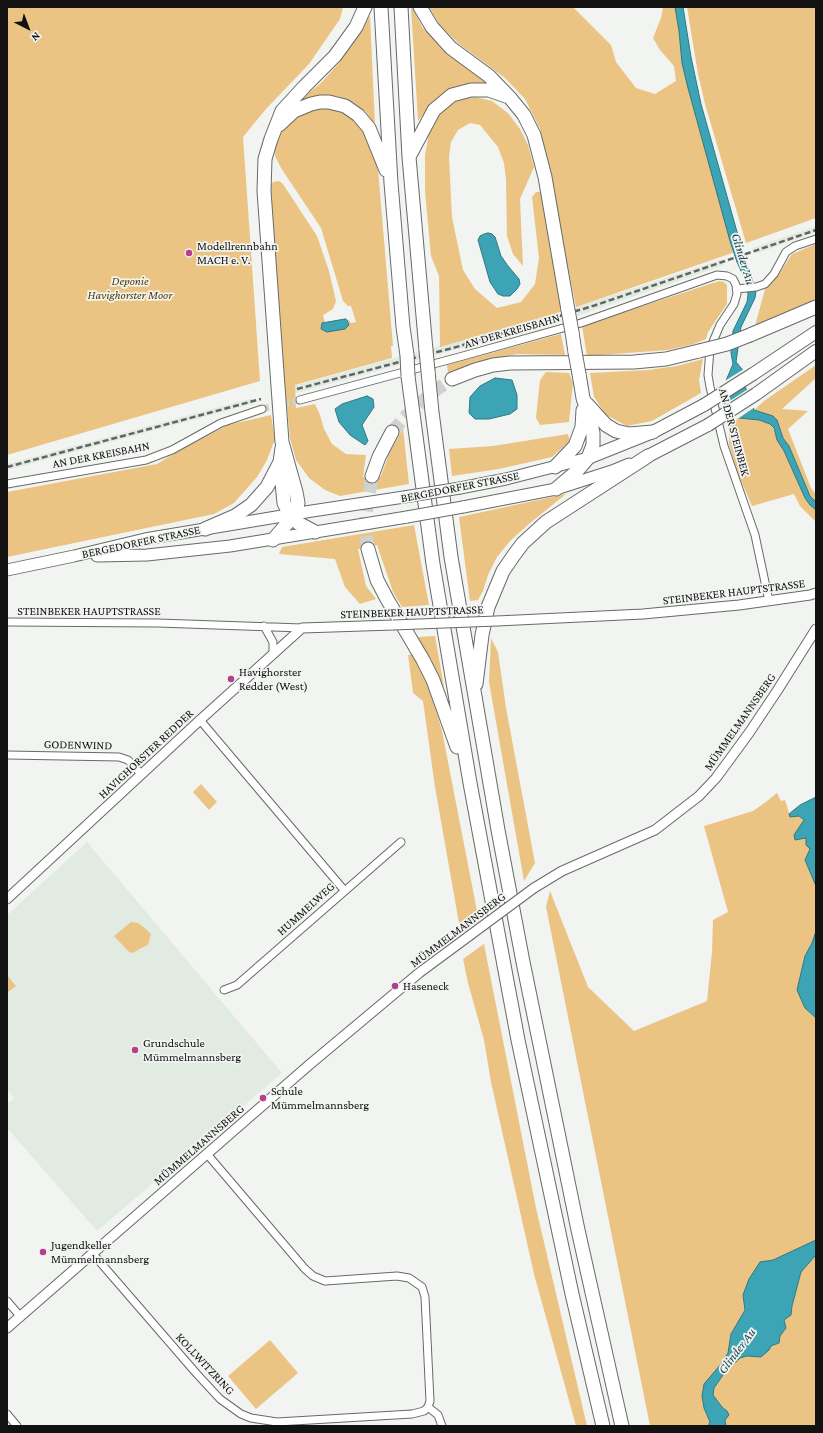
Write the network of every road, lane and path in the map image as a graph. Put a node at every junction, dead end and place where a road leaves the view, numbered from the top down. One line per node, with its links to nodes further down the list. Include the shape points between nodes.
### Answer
1 (365, 7): 6 (highway, via 347,42 289,102 282,111)
2 (381, 7): 8 (highway)
3 (401, 7): 7 (highway)
4 (420, 7): 5 (highway, via 432,27 451,48 489,76)
5 (511, 98): 7 (highway, via 489,90 471,90 452,95 434,110); 15 (highway, bridge, via 524,115 534,135 545,177)
6 (274, 131): 8 (highway, via 286,118 302,107 320,102 345,106 358,115 369,128); 20 (highway, via 265,159 264,191)
7 (409, 157): 42 (highway, bridge, via 432,412 451,557)
8 (391, 183): 46 (highway, bridge, via 408,376 433,564)
9 (816, 239): 10 (street, via 790,249 765,284)
10 (737, 289): 16 (street, AN DER KREISBAHN, via 732,279 717,275 574,324); 36 (street, AN DER STEINBEK, via 734,304 720,325 710,349 708,375 724,446 755,535)
11 (816, 307): 14 (highway, bridge, via 727,344 666,359 634,362 510,363 475,370)
12 (816, 332): 19 (highway, BERGEDORFER STRASSE, bridge, via 704,405)
13 (816, 352): 21 (highway, BERGEDORFER STRASSE, bridge, via 708,425)
14 (452, 379)
15 (583, 398): 19 (highway, via 606,425 616,431 629,434); 22 (highway, via 593,433 593,445); 24 (highway, via 583,418 579,437 570,452)
16 (300, 400)
17 (262, 409): 26 (street, AN DER KREISBAHN, via 221,423 172,450 146,460)
18 (392, 432): 25 (highway)
19 (653, 432): 22 (highway, BERGEDORFER STRASSE)
20 (282, 442): 23 (highway); 28 (highway, via 298,498)
21 (648, 456): 27 (main road, BERGEDORFER STRASSE); 42 (highway, via 546,522 514,555 503,571 488,607)
22 (588, 458): 24 (main road, BERGEDORFER STRASSE); 27 (highway)
23 (280, 462): 28 (highway, via 282,497); 29 (highway, via 267,487 251,505 231,519)
24 (555, 467): 28 (main road, BERGEDORFER STRASSE, bridge, via 460,488)
25 (372, 476)
26 (7, 484)
27 (556, 489): 30 (main road, BERGEDORFER STRASSE, bridge)
28 (293, 515): 29 (main road, BERGEDORFER STRASSE); 30 (highway, via 304,527); 31 (highway)
29 (205, 529): 33 (main road, BERGEDORFER STRASSE, via 145,539)
30 (315, 532): 31 (main road, BERGEDORFER STRASSE)
31 (273, 540): 33 (main road, BERGEDORFER STRASSE, via 173,553)
32 (368, 549): 46 (highway, via 377,580 432,680)
33 (74, 556): 34 (main road, BERGEDORFER STRASSE)
34 (7, 570)
35 (816, 593): 36 (street, STEINBEKER HAUPTSTRASSE)
36 (769, 601): 39 (street, STEINBEKER HAUPTSTRASSE, bridge, via 643,614)
37 (7, 622): 38 (street, STEINBEKER HAUPTSTRASSE)
38 (264, 626): 39 (street, STEINBEKER HAUPTSTRASSE); 41 (street, via 273,642)
39 (302, 628): 41 (street, HAVIGHORSTER REDDER)
40 (816, 628): 51 (street, MÜMMELMANNSBERG, bridge, via 746,737 716,778 699,796 655,830 562,871 468,936 419,973)
41 (273, 654): 43 (street, HAVIGHORSTER REDDER)
42 (474, 698): 61 (highway, via 523,962 578,1230)
43 (200, 720): 45 (street, HAVIGHORSTER REDDER); 48 (street)
44 (7, 755): 45 (street, GODENWIND, via 119,757 128,760)
45 (142, 774): 49 (street, HAVIGHORSTER REDDER)
46 (470, 783): 60 (highway, via 518,1040 570,1287)
47 (401, 842): 48 (street, HUMMELWEG)
48 (344, 890): 50 (street, HUMMELWEG, via 237,985)
49 (7, 898)
50 (224, 990)
51 (207, 1154): 52 (street, MÜMMELMANNSBERG); 56 (street, via 313,1276 325,1281 397,1276 409,1278 422,1287 425,1297 430,1401)
52 (93, 1254): 54 (street, MÜMMELMANNSBERG); 56 (street, KOLLWITZRING, via 220,1399 241,1414 277,1422 412,1414 424,1411)
53 (7, 1301): 54 (street)
54 (20, 1316): 55 (street, MÜMMELMANNSBERG)
55 (7, 1328)
56 (428, 1407): 59 (street, via 438,1416)
57 (7, 1414): 58 (street)
58 (17, 1426)
59 (442, 1426)
60 (603, 1426)
61 (622, 1426)

